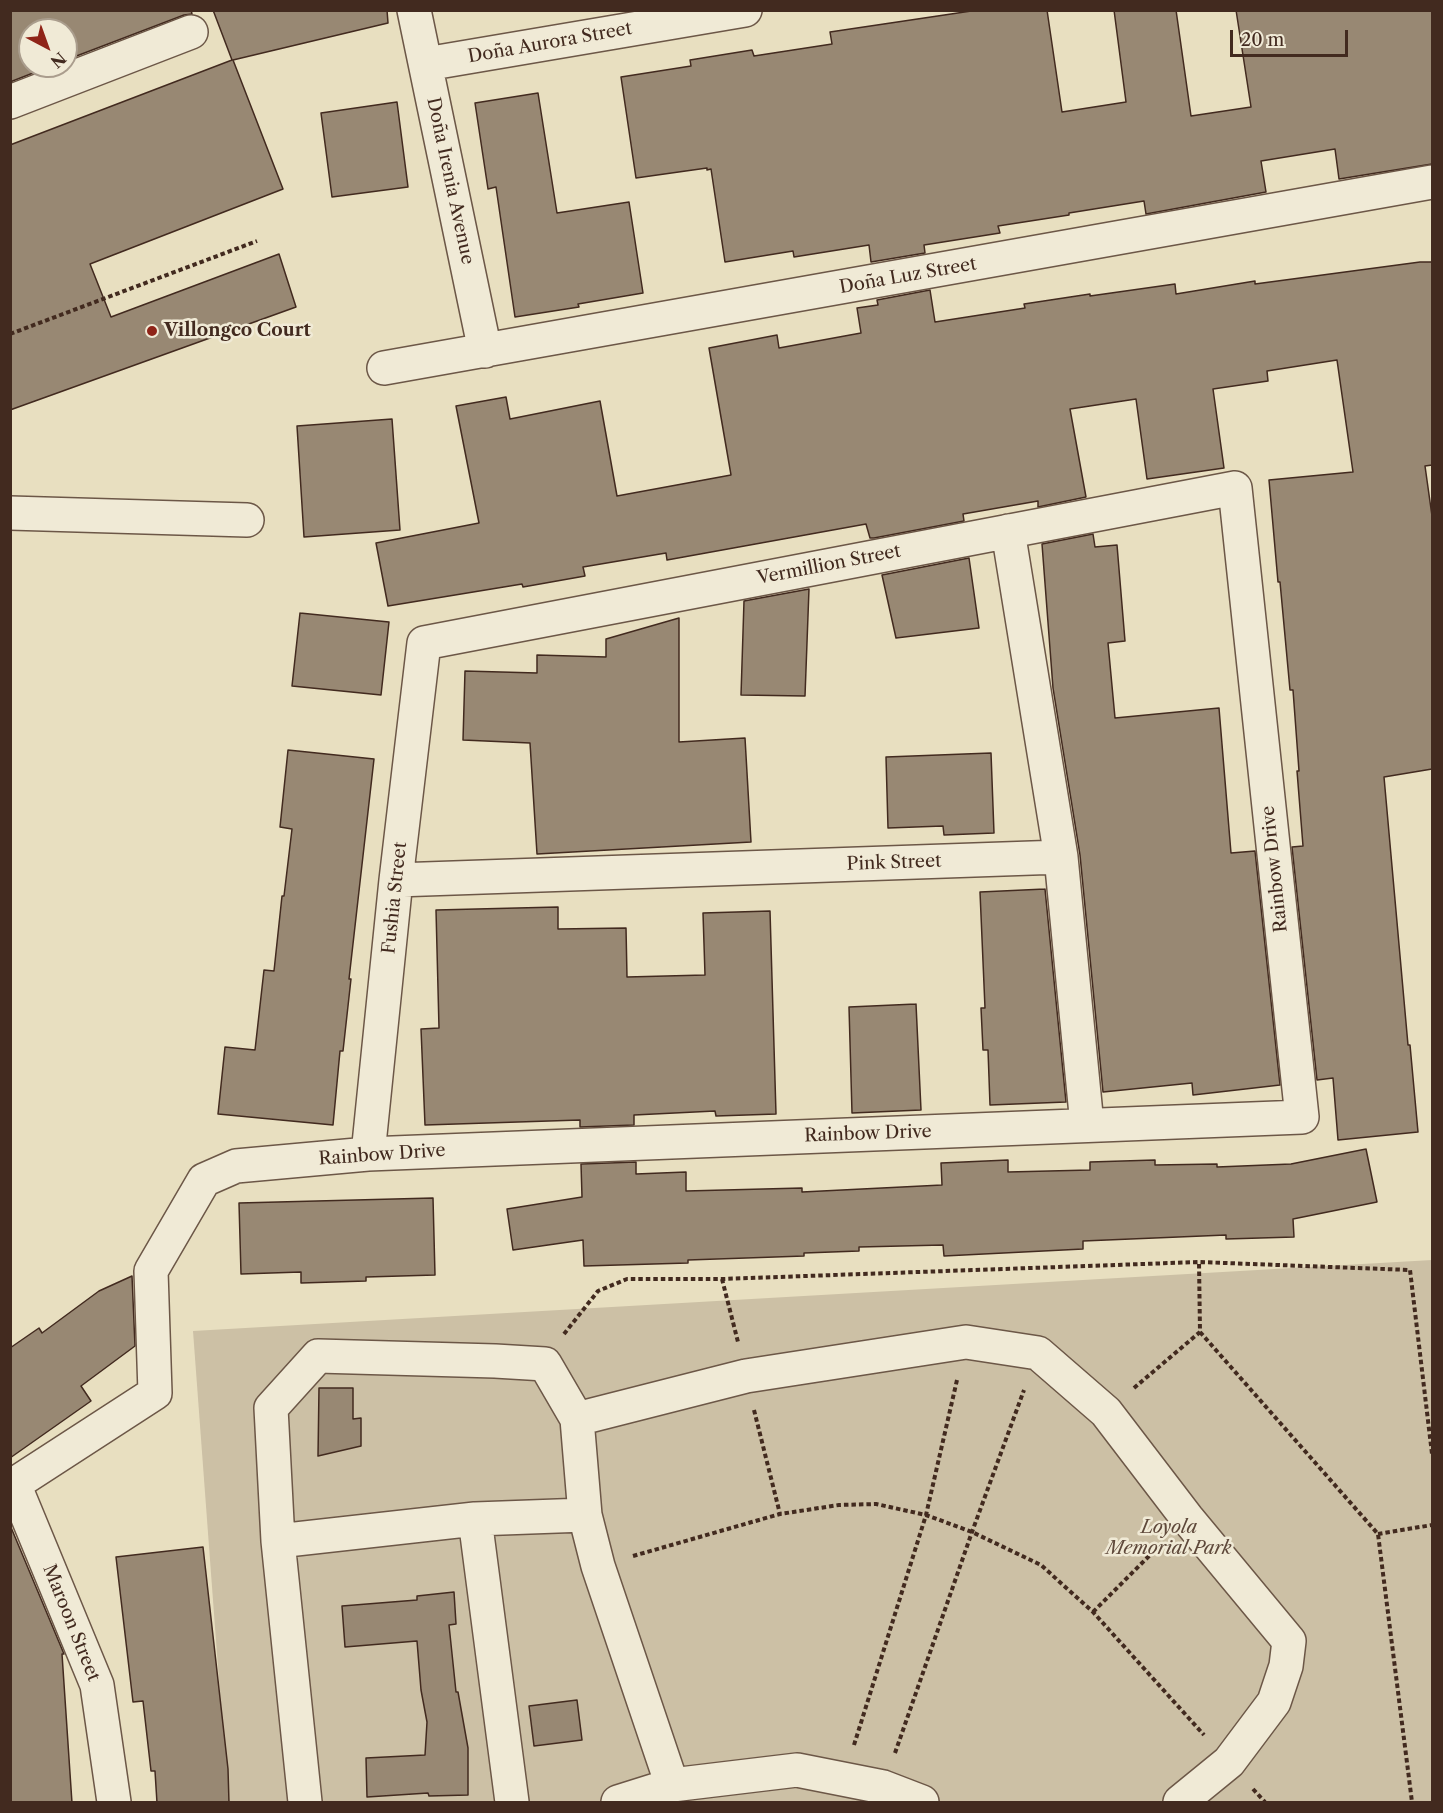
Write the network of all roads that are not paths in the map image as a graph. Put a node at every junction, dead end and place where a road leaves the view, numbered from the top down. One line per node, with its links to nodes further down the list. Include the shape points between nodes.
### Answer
1 (414, 10): 4 (street, Doña Irenia Avenue)
2 (745, 10): 4 (street, Doña Aurora Street)
3 (191, 32): 5 (street)
4 (426, 64): 7 (street, Doña Irenia Avenue)
5 (10, 102)
6 (1432, 182): 7 (street, Doña Luz Street)
7 (485, 351): 8 (street, Doña Luz Street)
8 (384, 368)
9 (1235, 488): 12 (street, Vermillion Street); 16 (street, Rainbow Drive, via 1302,1117)
10 (10, 513): 11 (street)
11 (247, 520)
12 (1008, 531): 13 (street, Vermillion Street); 14 (street)
13 (424, 643): 15 (street, Fushia Street)
14 (1061, 857): 15 (street, Pink Street); 16 (street)
15 (396, 880): 17 (street, Fushia Street)
16 (1087, 1125): 17 (street, Rainbow Drive)
17 (368, 1154): 19 (street, Rainbow Drive, via 236,1166 204,1180 151,1271 155,1393)
18 (577, 1419): 20 (street); 22 (street, via 545,1364 318,1356 271,1408); 29 (street, via 746,1377 966,1342 1038,1353 1106,1412 1289,1641 1286,1666 1274,1702 1228,1761)
19 (13, 1486): 24 (street, Maroon Street, via 97,1685)
20 (585, 1515): 21 (street); 23 (street, via 598,1566)
21 (475, 1519): 22 (street); 26 (street)
22 (278, 1541): 25 (street)
23 (672, 1785): 27 (street); 28 (street, via 797,1770 883,1787)
24 (114, 1803)
25 (305, 1803)
26 (512, 1803)
27 (618, 1803)
28 (922, 1803)
29 (1180, 1803)

